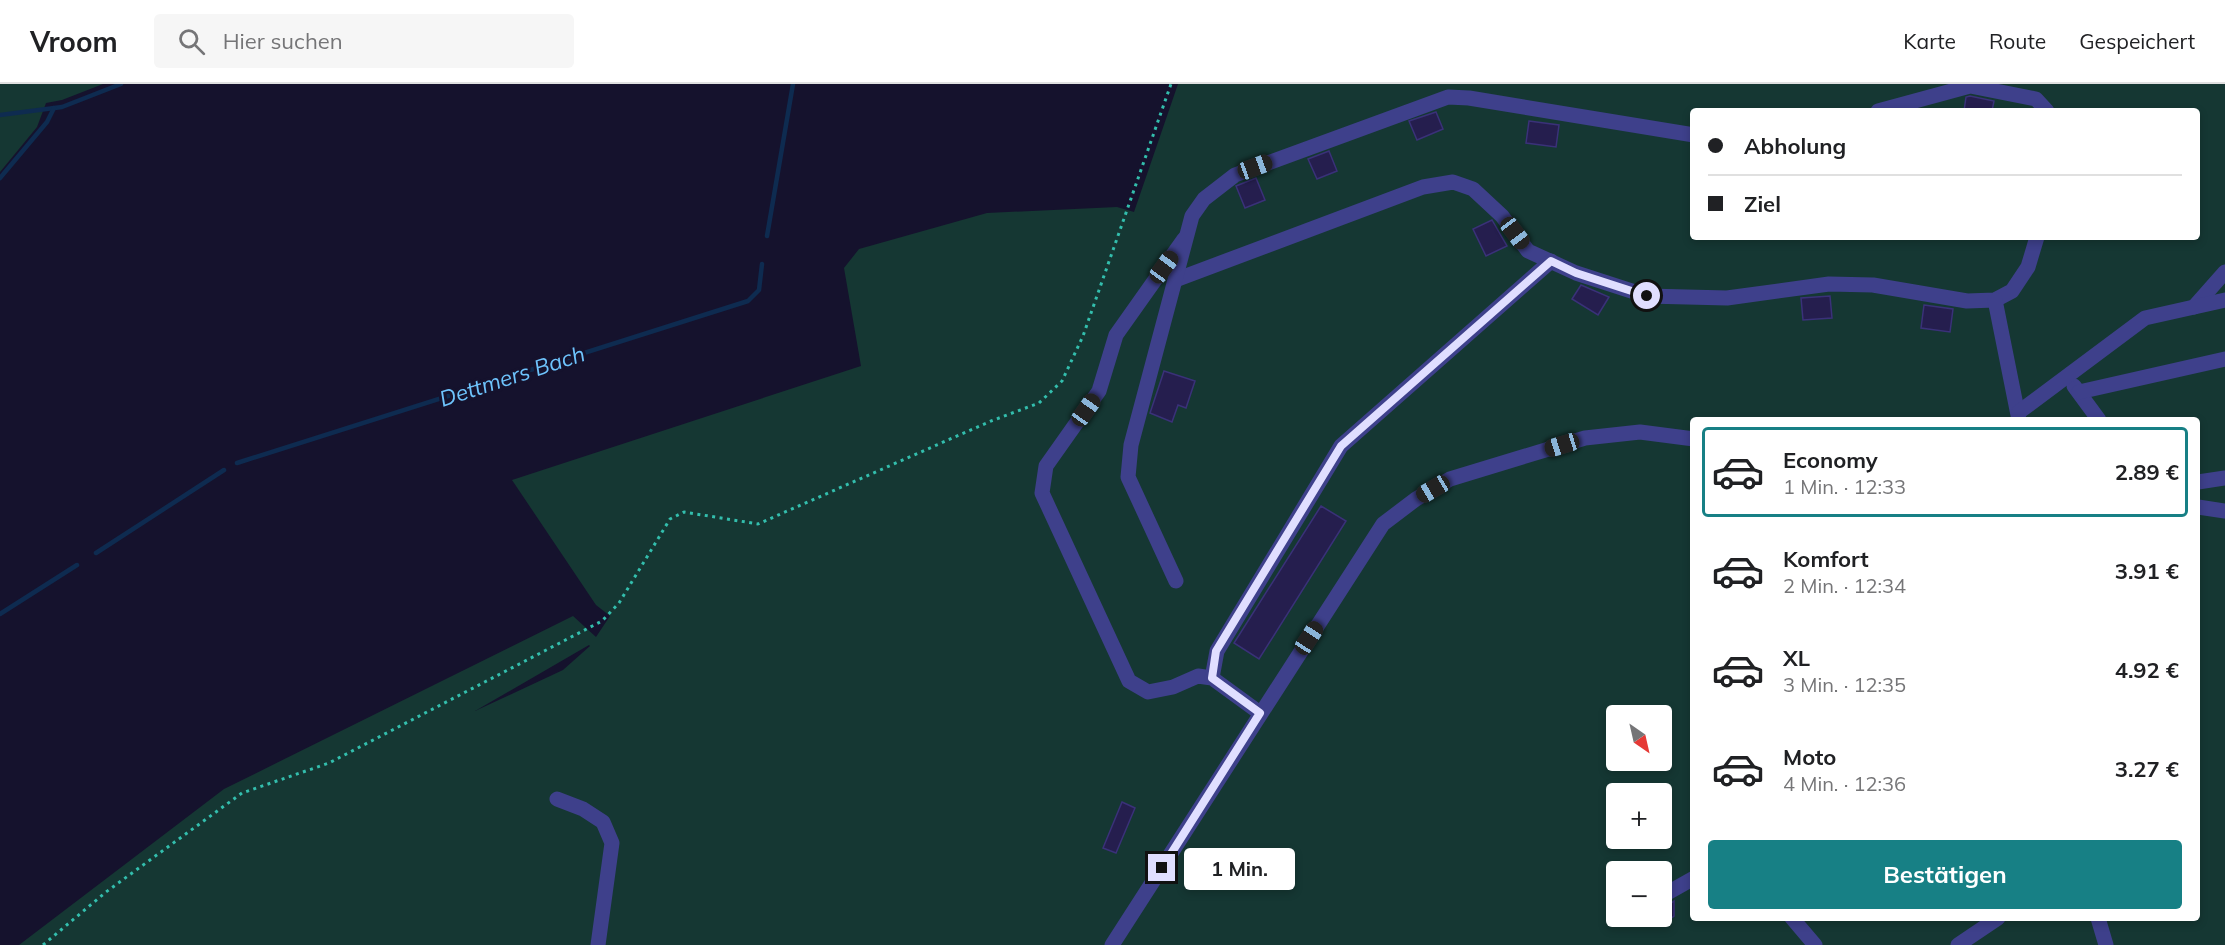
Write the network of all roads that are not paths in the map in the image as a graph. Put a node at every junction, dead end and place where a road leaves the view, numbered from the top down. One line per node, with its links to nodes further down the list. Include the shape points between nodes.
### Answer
1 (1889, 108): 2 (lane, via 1970,86 2036,99)
2 (2044, 108)
3 (1690, 134): 4 (lane, via 1448,97 1235,175 1204,198 1192,216)
4 (1188, 233): 8 (lane); 23 (lane, via 1116,334 1099,391 1046,466 1042,493 1129,681 1148,692 1198,676)
5 (2036, 240): 9 (lane, via 2028,267 2012,291)
6 (1551, 261): 8 (lane, via 1528,251 1502,216 1473,189 1453,182 1423,187); 9 (lane, via 1647,296 1728,298 1829,284 1873,285 1967,301); 23 (lane, via 1341,446 1216,651)
7 (2225, 272): 11 (lane)
8 (1178, 279): 22 (lane, via 1131,445 1128,477)
9 (1995, 300): 15 (lane)
10 (2225, 300): 11 (lane)
11 (2194, 307): 13 (lane, via 2145,318)
12 (2225, 359): 14 (lane)
13 (2067, 376): 14 (lane); 15 (lane)
14 (2079, 392): 16 (lane)
15 (2019, 416)
16 (2097, 417)
17 (1690, 438): 24 (lane, via 1640,432 1585,438 1450,479 1416,499 1383,524)
18 (2225, 478): 19 (lane)
19 (2200, 482)
20 (2200, 507): 21 (lane)
21 (2225, 511)
22 (1176, 581)
23 (1212, 678): 24 (lane)
24 (1260, 713): 32 (lane)
25 (557, 799): 31 (lane, via 584,809 603,822 612,843)
26 (1690, 880): 27 (lane)
27 (1672, 890)
28 (1795, 921): 33 (lane)
29 (1994, 921): 34 (lane)
30 (2099, 921): 35 (lane)
31 (598, 945)
32 (1112, 945)
33 (1815, 945)
34 (1958, 945)
35 (2106, 945)

